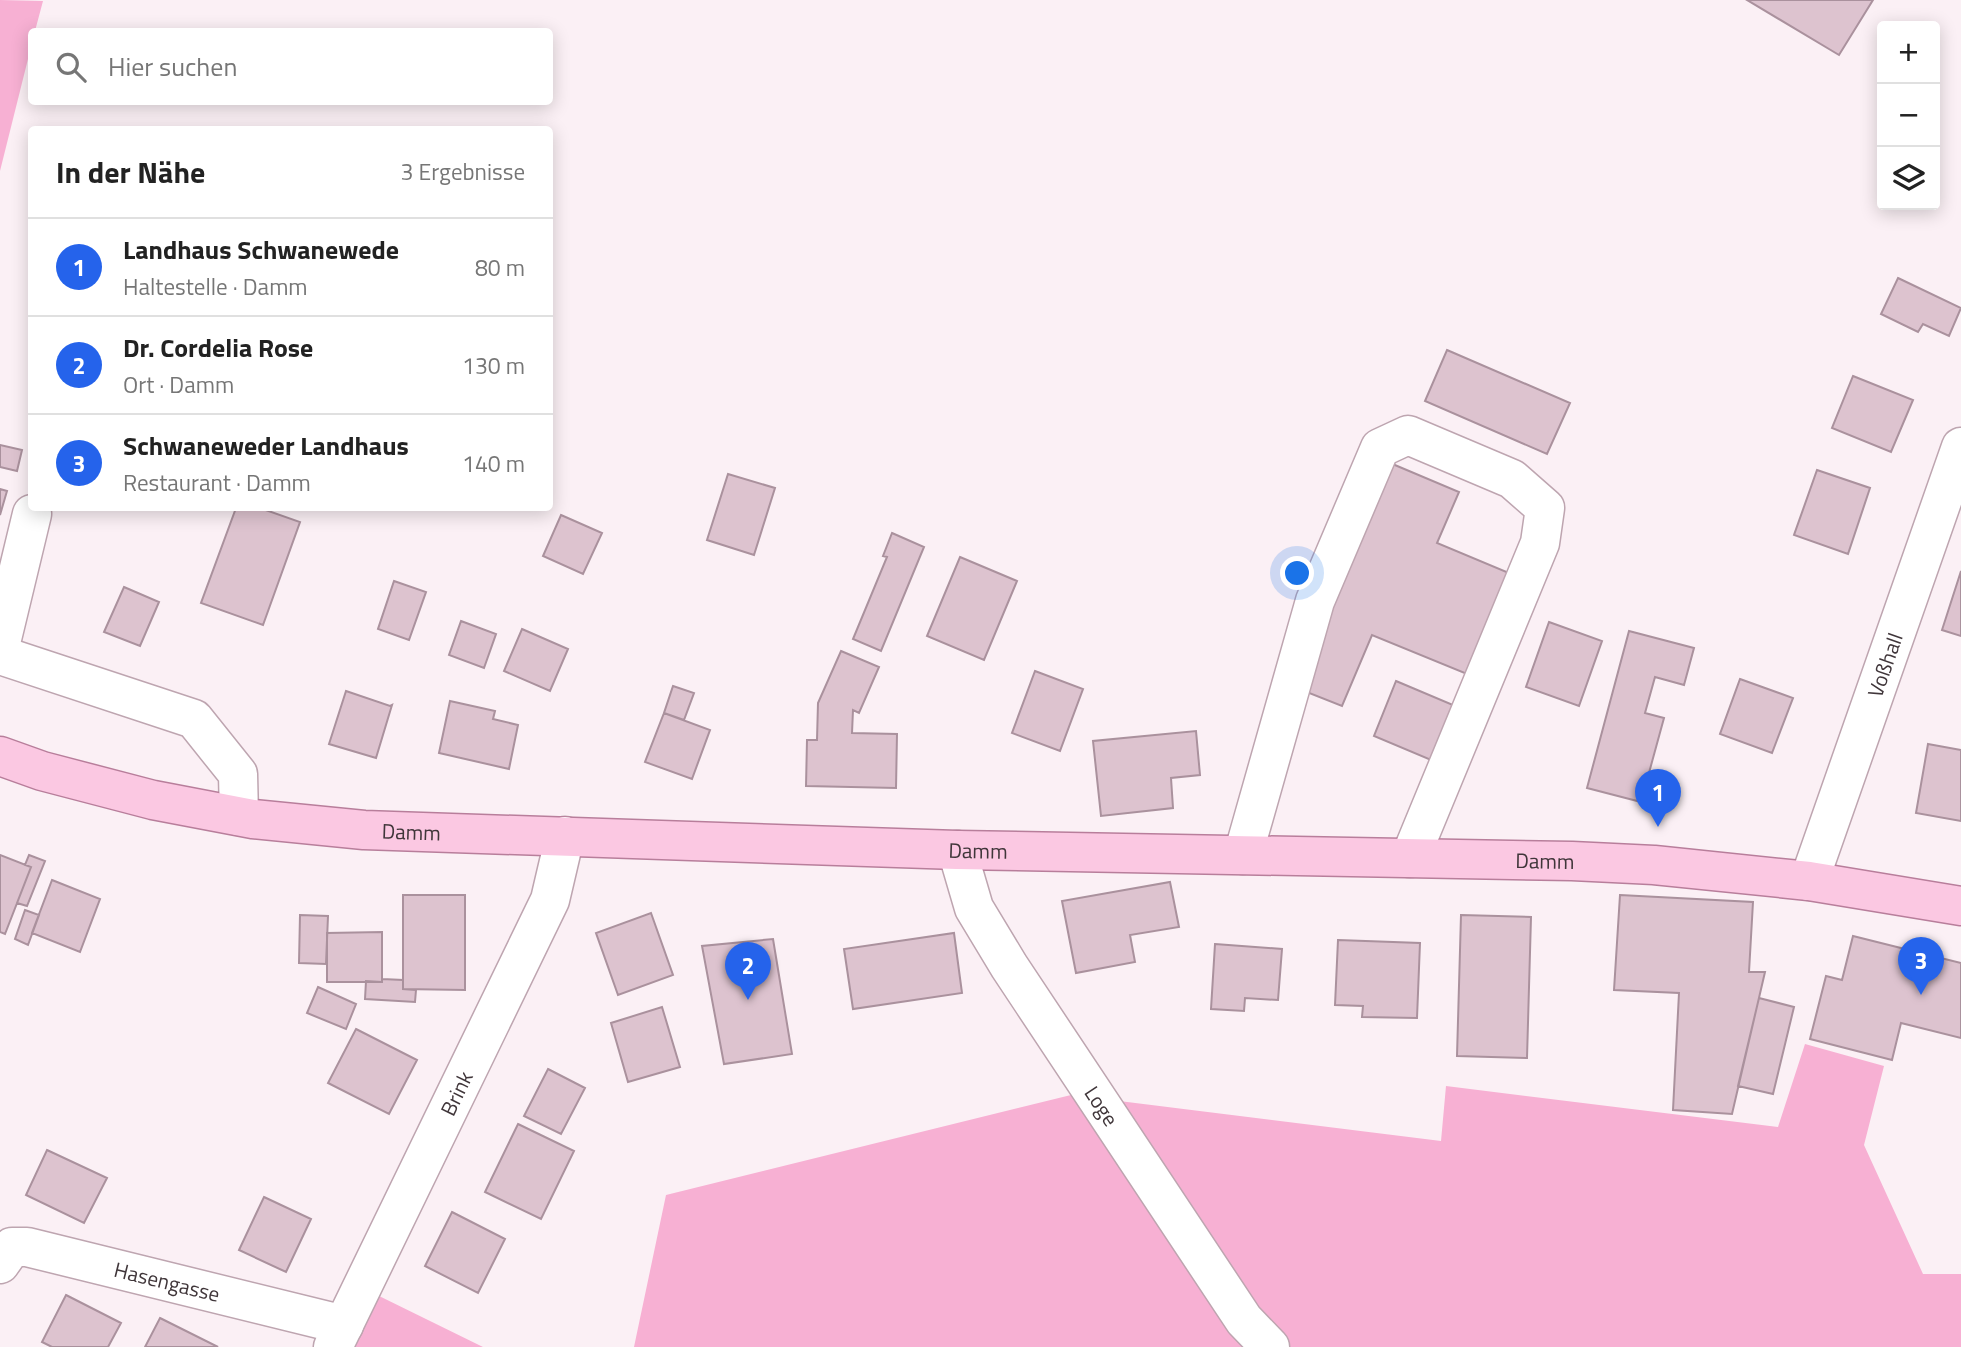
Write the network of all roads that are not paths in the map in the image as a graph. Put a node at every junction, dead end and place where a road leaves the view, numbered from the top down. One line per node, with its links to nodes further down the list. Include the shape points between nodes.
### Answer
1 (1961, 447): 11 (street, Voßhall)
2 (32, 514): 3 (street)
3 (0, 647)
4 (0, 655): 6 (street, via 194,719 238,774)
5 (0, 755): 6 (main road, Damm, via 153,800)
6 (239, 816): 7 (main road, Damm, via 364,830)
7 (565, 836): 8 (main road, Damm); 14 (street, Brink, via 550,901)
8 (957, 850): 9 (main road, Damm); 15 (street, Loge, via 974,908 1009,966 1244,1320)
9 (1243, 855): 10 (main road, Damm); 10 (street, via 1315,601 1380,449 1408,435 1512,479 1545,508 1540,543)
10 (1410, 858): 11 (main road, Damm, via 1640,864)
11 (1809, 881): 12 (main road, Damm)
12 (1961, 906)
13 (0, 1265): 14 (street, Hasengasse, via 12,1247 27,1247)
14 (338, 1336)
15 (1270, 1347)

